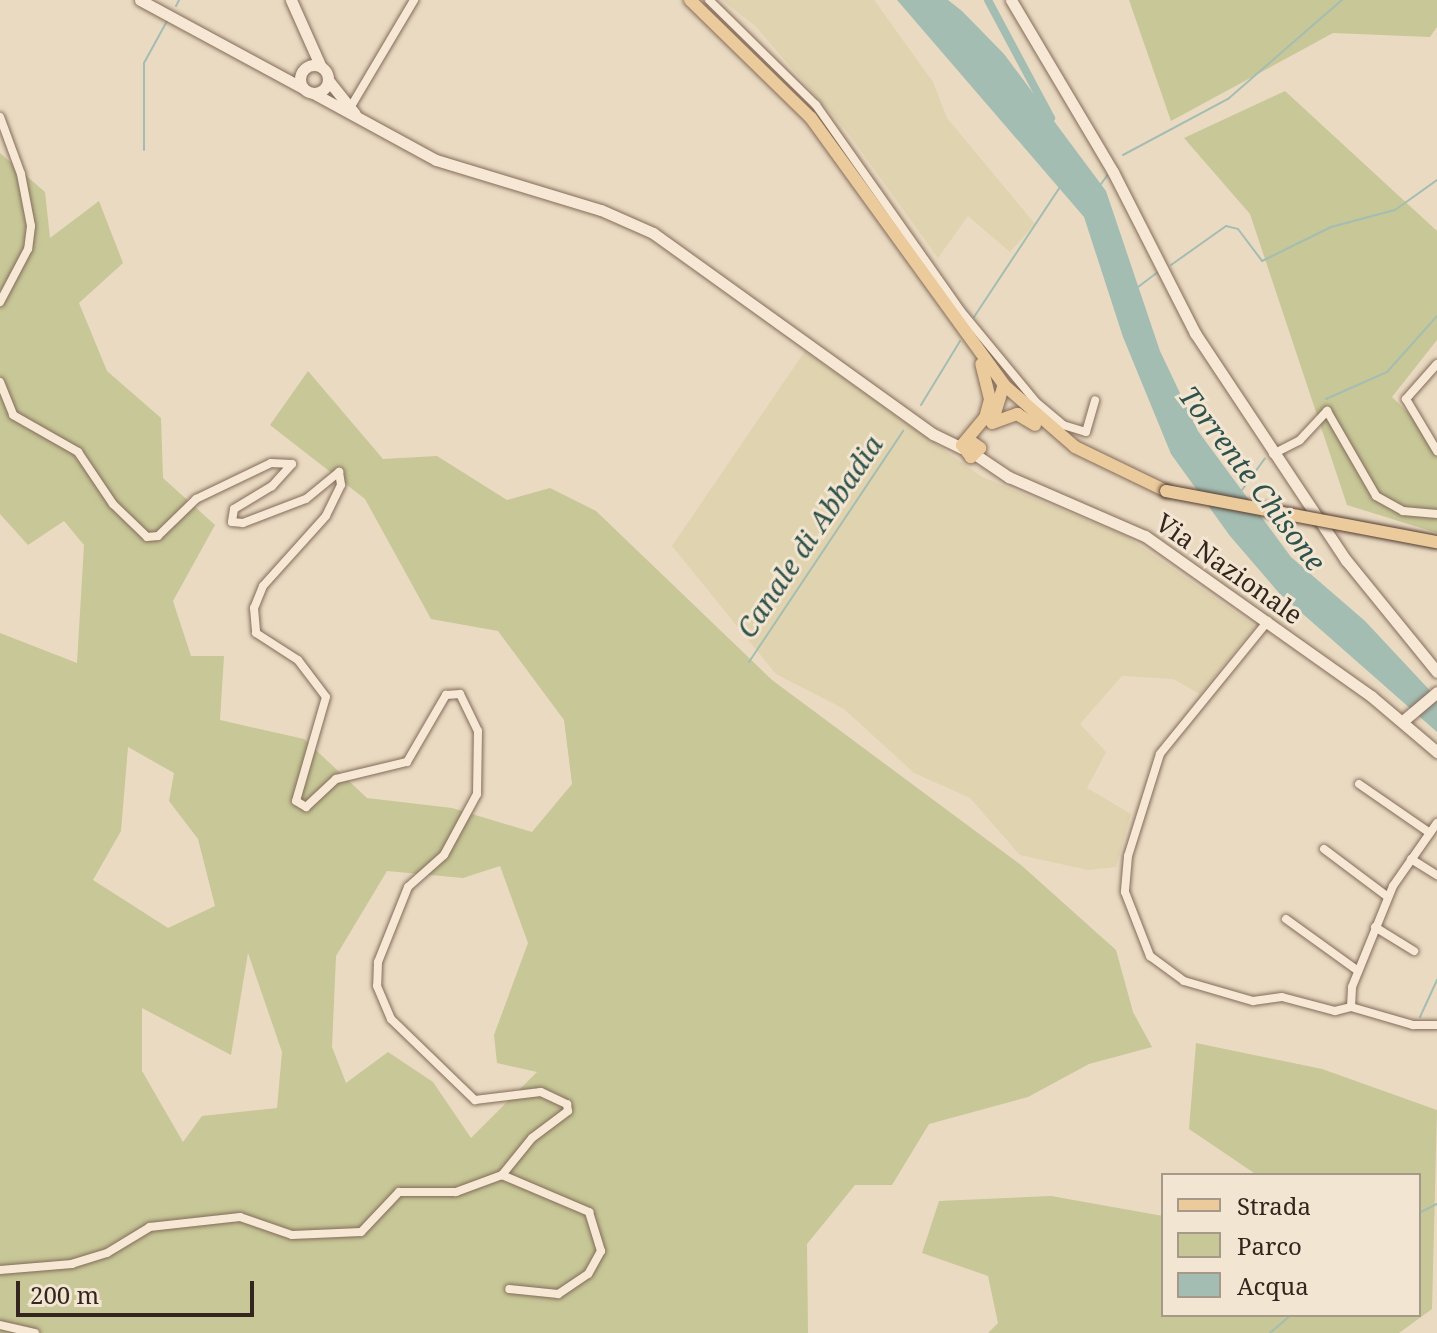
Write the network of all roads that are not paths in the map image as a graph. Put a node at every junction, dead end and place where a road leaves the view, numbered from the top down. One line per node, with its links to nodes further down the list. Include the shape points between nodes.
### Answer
1 (291, 0): 7 (main road)
2 (414, 0): 13 (street)
3 (690, 0): 17 (main road, via 811,118)
4 (709, 0): 21 (street, via 816,105 960,310 1036,402 1063,425 1086,432)
5 (1011, 0): 25 (main road, via 1113,172 1195,333)
6 (146, 1): 10 (main road)
7 (308, 38): 8 (main road); 9 (main road)
8 (321, 67): 9 (main road); 11 (main road)
9 (303, 70): 10 (main road); 12 (main road)
10 (280, 75): 12 (main road)
11 (328, 80): 12 (main road); 13 (main road)
12 (308, 91): 15 (main road, Via Nazionale)
13 (350, 108): 15 (main road)
14 (0, 117): 16 (street, via 21,174 31,226 28,249)
15 (361, 121): 23 (main road, Via Nazionale, via 436,160 601,210 653,233 933,434)
16 (0, 302)
17 (968, 340): 20 (main road); 23 (main road, via 990,399)
18 (1437, 364): 24 (street, via 1406,399)
19 (0, 382): 47 (street, via 13,415 78,452 113,504 147,537 162,533 196,499 282,460 290,469 234,509 232,522 306,499 334,472 342,477 316,531 263,586 254,628 298,660 326,697 296,801 302,808 336,779 407,762 446,695 455,691 466,701 478,731 477,794 444,855 408,887 376,975 391,1019 475,1100 524,1092 567,1104 563,1119 532,1138)
20 (1004, 385): 22 (main road); 26 (main road, via 1062,438)
21 (1095, 400)
22 (992, 423): 23 (main road); 26 (main road, via 1003,415 1022,416 1109,474)
23 (971, 447): 29 (main road, Via Nazionale, via 1009,477 1145,536)
24 (1437, 451)
25 (1273, 454): 27 (street, via 1300,440 1327,411 1376,496 1403,511); 30 (main road, via 1351,567)
26 (1141, 482): 28 (main road, bridge)
27 (1437, 514)
28 (1437, 542)
29 (1268, 621): 32 (main road, Via Nazionale); 45 (street, via 1160,754 1128,856 1125,892 1140,939 1167,973 1242,999 1282,997 1324,1009)
30 (1437, 672)
31 (1437, 692): 32 (main road)
32 (1404, 720): 33 (main road, Via Nazionale)
33 (1437, 752)
34 (1359, 784): 36 (street)
35 (1437, 823): 36 (street)
36 (1430, 833): 38 (street)
37 (1324, 849): 40 (street)
38 (1411, 859): 39 (street); 40 (street)
39 (1437, 875)
40 (1388, 897): 42 (street)
41 (1286, 919): 44 (street)
42 (1375, 927): 43 (street); 44 (street)
43 (1414, 951)
44 (1358, 971): 45 (street)
45 (1351, 1007): 46 (street, via 1413,1025)
46 (1437, 1025)
47 (502, 1175): 48 (street, via 456,1192 399,1192 361,1232 292,1235 240,1217 150,1227 107,1253 72,1264); 49 (street, via 589,1212 601,1251 588,1274 558,1294)
48 (0, 1270)
49 (509, 1289)
50 (0, 1325): 51 (street)
51 (35, 1333)

